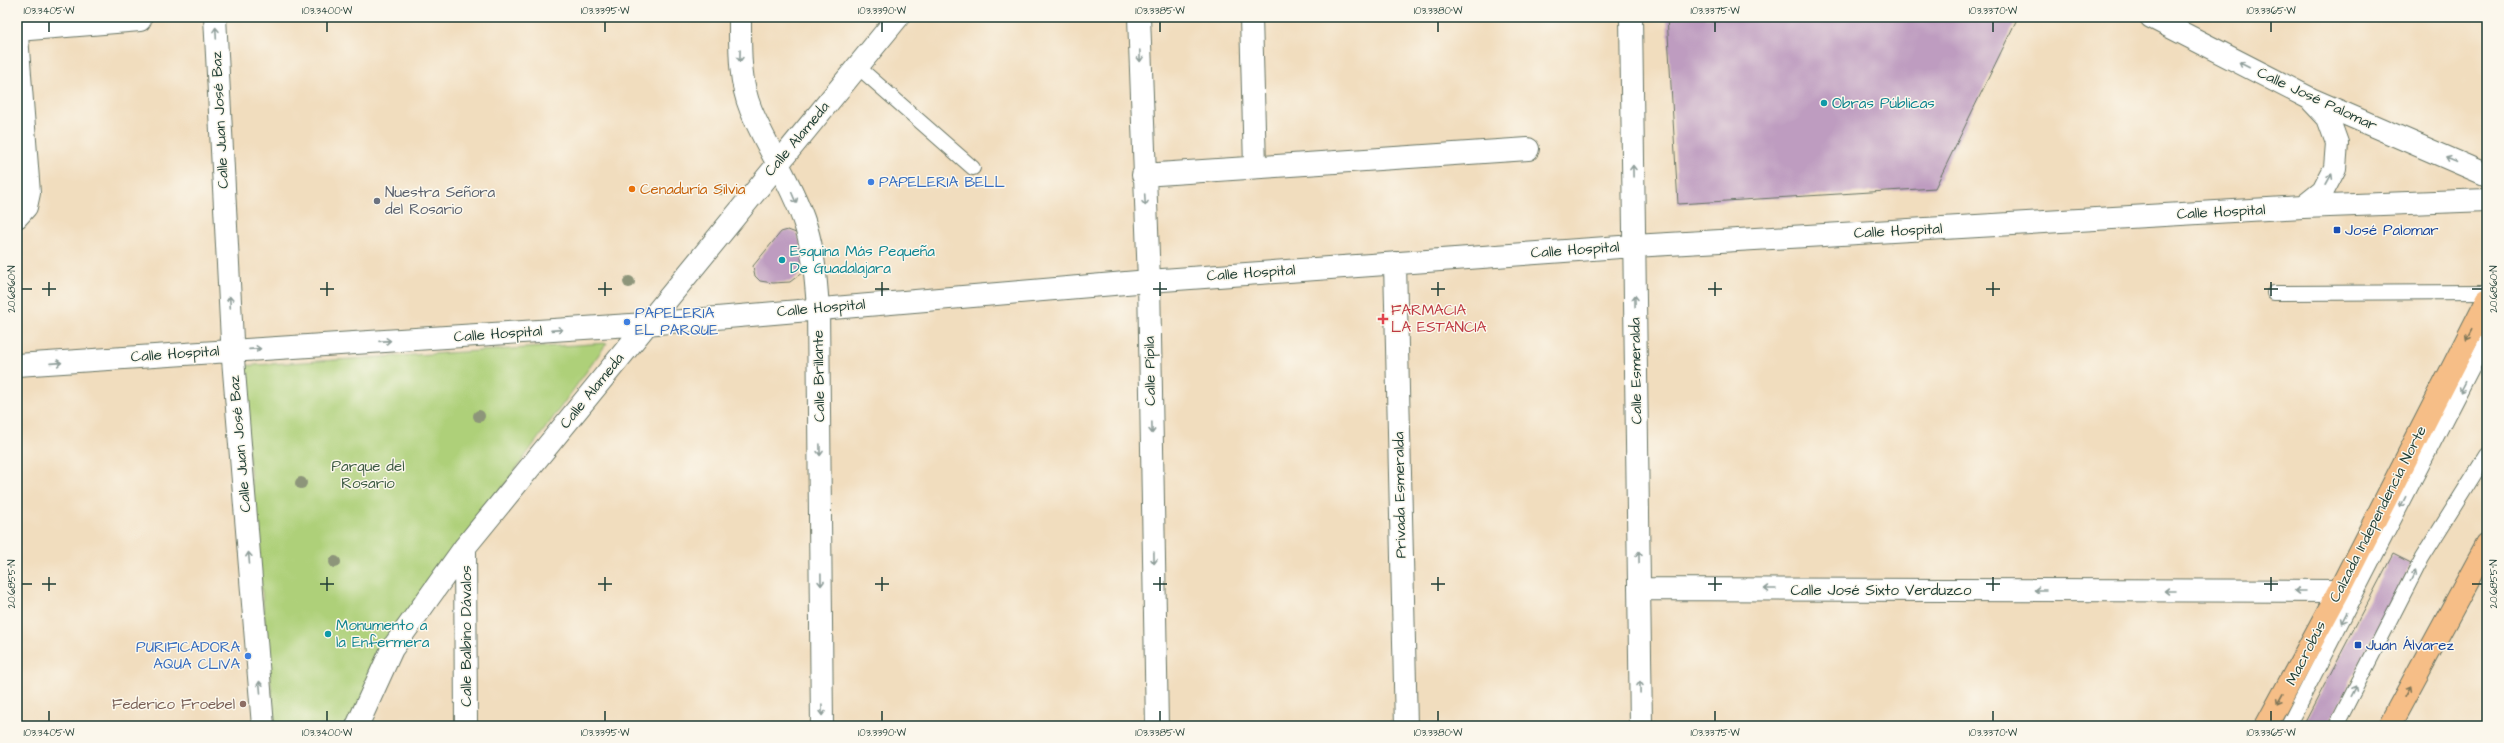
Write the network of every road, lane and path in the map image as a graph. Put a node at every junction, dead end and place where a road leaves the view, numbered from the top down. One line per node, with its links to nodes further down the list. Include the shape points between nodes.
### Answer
1 (215, 17): 32 (street, Calle Juan José Baz, one-way to 1)
2 (740, 17): 15 (street, Calle Brillante, one-way to 15, via 740,64 749,102)
3 (898, 17): 12 (street, Calle Alameda)
4 (1138, 17): 18 (street, Calle Pípila, one-way to 18)
5 (1251, 17): 16 (street)
6 (1631, 17): 23 (street, Calle Esmeralda, one-way to 6)
7 (2151, 17): 9 (street, Calle José Palomar)
8 (140, 20): 10 (street)
9 (2178, 23): 13 (street, Calle José Palomar, one-way to 9)
10 (17, 30)
11 (17, 36): 22 (street, via 29,193 26,207)
12 (857, 66): 15 (street, Calle Alameda); 17 (lane)
13 (2311, 99): 19 (street, Calle José Palomar, one-way to 13); 21 (street, one-way to 13, via 2323,191 2335,168 2337,143 2328,118)
14 (1528, 149): 16 (street)
15 (777, 162): 29 (street, Calle Brillante, one-way to 29, via 806,226 814,262); 30 (street, Calle Alameda)
16 (1255, 167): 18 (street)
17 (973, 168)
18 (1143, 175): 25 (street, Calle Pípila, one-way to 25)
19 (2487, 175)
20 (2487, 200): 21 (street, Calle Hospital)
21 (2303, 207): 23 (street, Calle Hospital)
22 (17, 217)
23 (1634, 246): 24 (street, Calle Hospital); 37 (street, Calle Esmeralda, one-way to 23)
24 (1395, 263): 25 (street, Calle Hospital); 44 (street, Privada Esmeralda)
25 (1149, 281): 29 (street, Calle Hospital); 43 (street, Calle Pípila, one-way to 43)
26 (2487, 292): 27 (lane)
27 (2274, 293)
28 (2487, 300): 38 (main road, Calzada Independencia Norte, one-way to 38)
29 (818, 308): 30 (street, Calle Hospital); 42 (street, Calle Brillante, one-way to 42)
30 (646, 324): 32 (street, Calle Hospital, one-way to 30); 36 (street, Calle Alameda)
31 (2487, 340): 47 (lane, Macrobús, one-way to 47)
32 (232, 351): 33 (street, Calle Hospital, one-way to 32); 39 (street, Calle Juan José Baz, one-way to 32)
33 (17, 365)
34 (2487, 454): 48 (lane, one-way to 34, via 2422,558)
35 (2487, 545): 49 (main road, one-way to 35)
36 (465, 546): 40 (street, Calle Alameda, via 392,649); 41 (street, Calle Balbino Dávalos)
37 (1639, 589): 38 (street, Calle José Sixto Verduzco, one-way to 37); 45 (street, Calle Esmeralda, one-way to 37)
38 (2339, 591): 46 (main road, Calzada Independencia Norte, one-way to 46)
39 (263, 726)
40 (357, 726)
41 (466, 726)
42 (822, 726)
43 (1157, 726)
44 (1406, 726)
45 (1641, 726)
46 (2266, 726)
47 (2288, 726)
48 (2336, 726)
49 (2389, 726)

